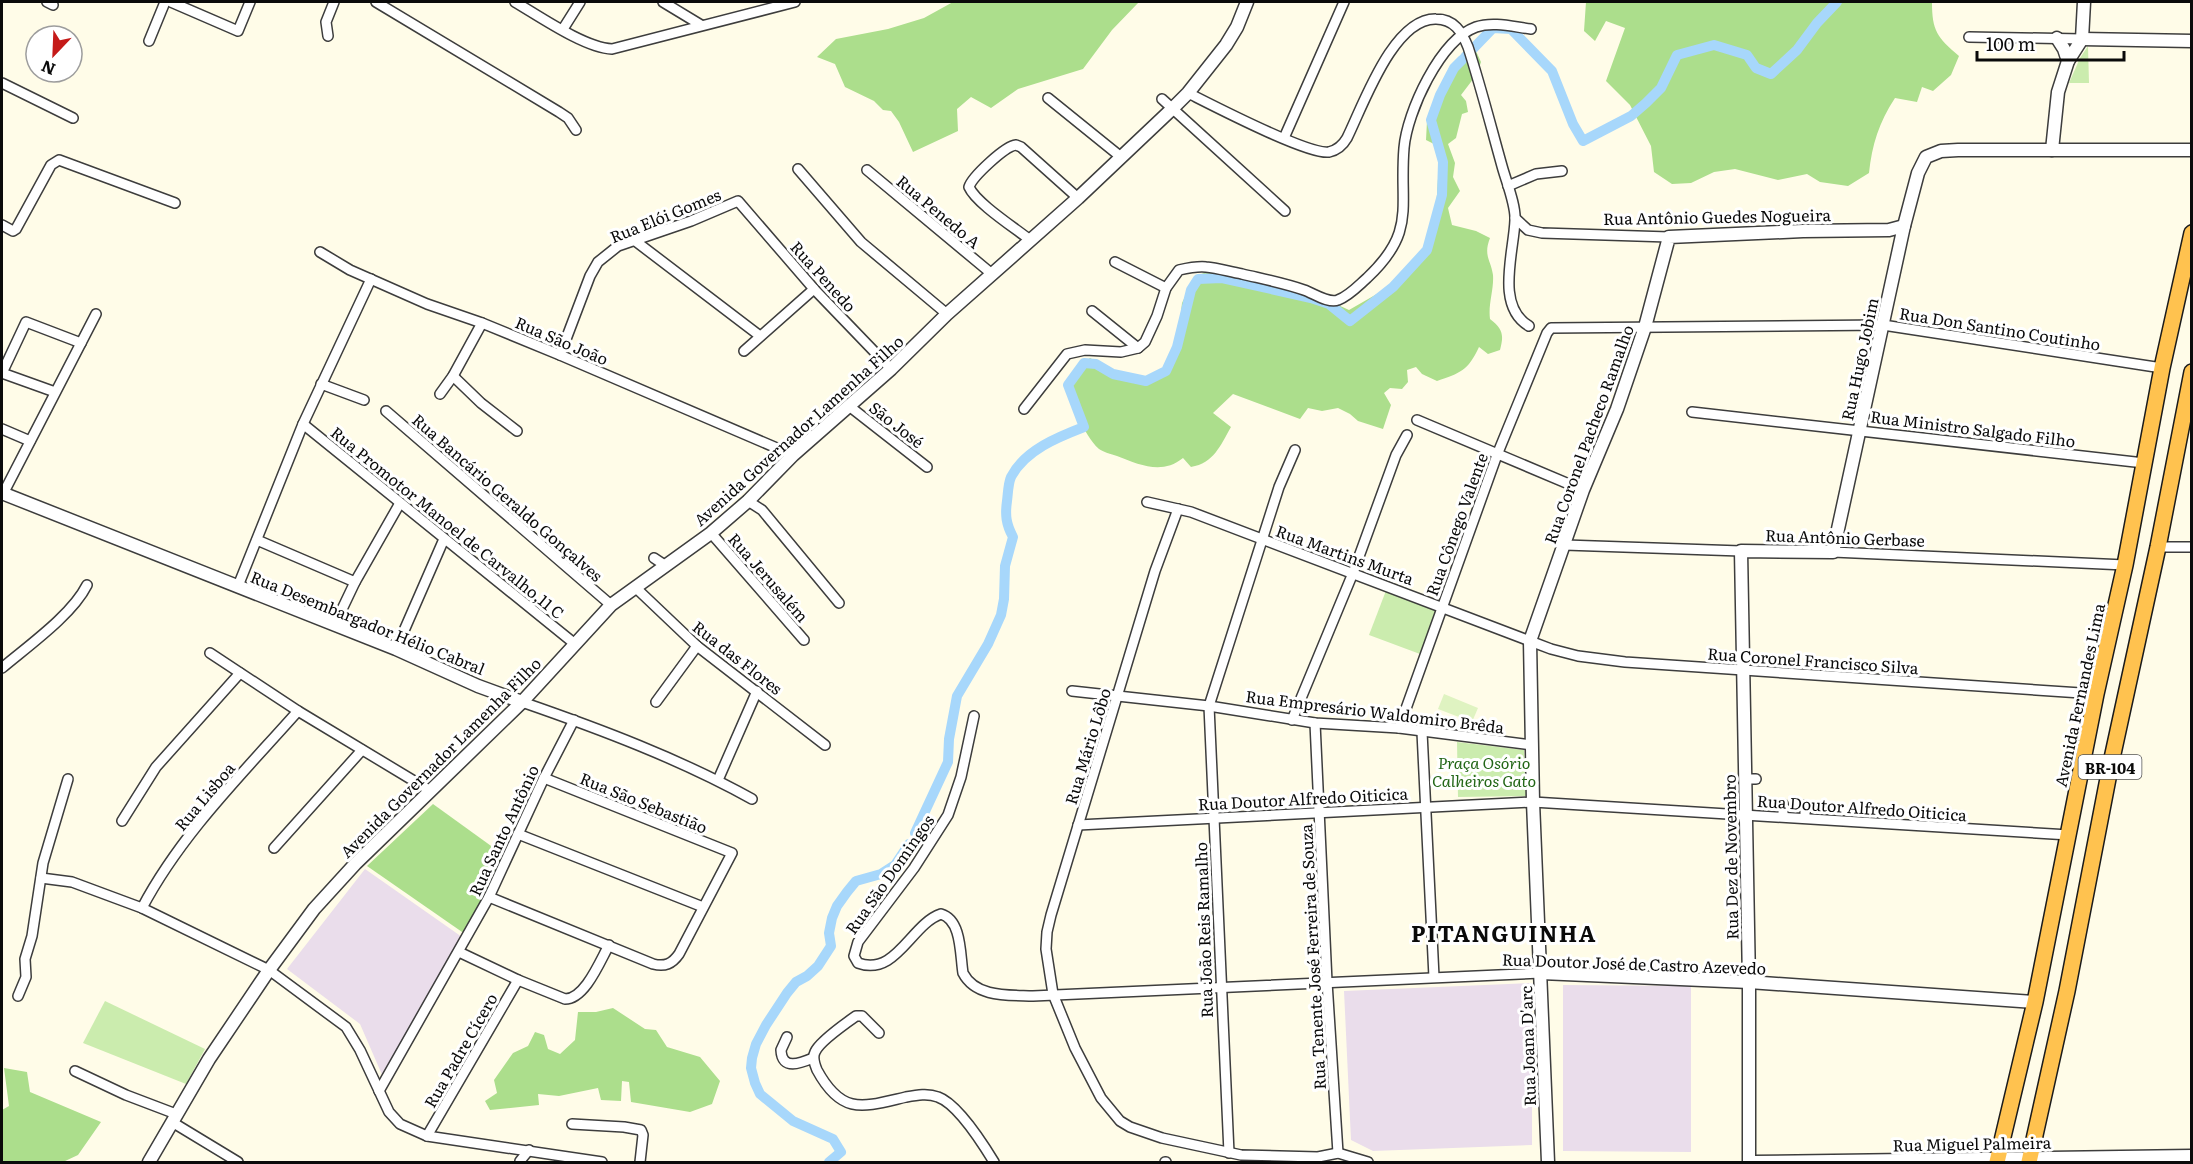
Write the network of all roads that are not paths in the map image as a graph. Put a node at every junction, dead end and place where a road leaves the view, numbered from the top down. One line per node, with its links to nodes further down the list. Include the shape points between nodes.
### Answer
1 (165, 2): 21 (street)
2 (171, 2): 3 (street, via 238,31)
3 (250, 2)
4 (334, 2): 17 (street, via 326,22)
5 (376, 2): 30 (street, via 559,112)
6 (515, 2): 14 (street)
7 (580, 2): 14 (street)
8 (663, 2): 13 (street)
9 (795, 2): 13 (street)
10 (1247, 2): 25 (street, Avenida Governador Lamenha Filho, via 1226,45)
11 (1344, 2): 31 (street)
12 (2084, 2): 20 (street)
13 (701, 25): 14 (street, via 612,49)
14 (562, 29)
15 (1531, 29): 16 (street, via 1485,25)
16 (1463, 35): 31 (street, via 1442,19 1431,19 1405,33 1385,61 1347,138 1338,148 1329,152 1313,150); 38 (street); 56 (street, via 1434,68 1410,116 1404,149 1400,233 1384,262 1353,291 1336,301 1329,300 1291,285 1206,267 1179,270)
17 (328, 36)
18 (1969, 37): 19 (street)
19 (2057, 38): 20 (street); 23 (street)
20 (2082, 39): 22 (street); 23 (street)
21 (149, 41)
22 (2192, 41)
23 (2068, 61): 32 (street, via 2058,92)
24 (2, 83): 29 (street)
25 (1188, 93): 28 (street, Avenida Governador Lamenha Filho); 31 (street)
26 (1048, 98): 34 (street)
27 (1162, 99): 28 (street)
28 (1172, 109): 34 (street, Avenida Governador Lamenha Filho); 42 (street)
29 (73, 118)
30 (576, 130)
31 (1284, 138)
32 (2052, 150): 33 (street); 45 (street, Rua Hugo Jobim, via 1941,151 1926,157)
33 (2192, 150)
34 (1121, 157): 39 (street, Avenida Governador Lamenha Filho)
35 (798, 169): 60 (street, via 861,242)
36 (867, 170): 54 (street, Rua Penedo A)
37 (1562, 171): 38 (street, via 1536,174)
38 (1508, 186): 43 (street)
39 (1078, 198): 51 (street, Avenida Governador Lamenha Filho); 51 (street, via 1021,147 1008,147 969,187 981,202)
40 (738, 201): 50 (street, Rua Elói Gomes); 57 (street, Rua Penedo)
41 (175, 203): 44 (street, via 63,160 51,165 16,229)
42 (1285, 211)
43 (1515, 218): 48 (street, Rua Antônio Guedes Nogueira, via 1528,230 1542,233); 63 (street, via 1509,268 1512,306)
44 (2, 225)
45 (1904, 226): 46 (street, Rua Antônio Guedes Nogueira); 49 (street, Rua Hugo Jobim)
46 (1889, 230): 48 (street, Rua Antônio Guedes Nogueira); 49 (street)
47 (2192, 233): 71 (highway, Avenida Fernandes Lima / BR-104)
48 (1669, 237): 64 (street, Rua Coronel Pacheco Ramalho)
49 (1902, 239): 62 (street, Rua Hugo Jobim)
50 (634, 240): 66 (street); 70 (street, Rua Elói Gomes, via 618,246 598,262)
51 (1030, 240): 54 (street, Avenida Governador Lamenha Filho)
52 (320, 252): 55 (street, Rua São João)
53 (1115, 262): 56 (street)
54 (992, 274): 60 (street, Avenida Governador Lamenha Filho)
55 (371, 279): 61 (street, Rua São João); 76 (street)
56 (1166, 288): 68 (street, via 1145,342)
57 (814, 289): 66 (street); 72 (street, Rua Penedo)
58 (1092, 311): 68 (street)
59 (96, 314): 67 (street)
60 (947, 314): 72 (street, Avenida Governador Lamenha Filho)
61 (483, 323): 70 (street, Rua São João); 75 (street)
62 (1883, 325): 64 (street, Rua Don Santino Coutinho); 71 (street, Rua Don Santino Coutinho); 87 (street, Rua Hugo Jobim)
63 (1529, 326)
64 (1645, 327): 65 (street, Rua Don Santino Coutinho, via 1558,327); 96 (street, Rua Coronel Pacheco Ramalho)
65 (1547, 333): 93 (street, Rua Cônego Valente)
66 (760, 336): 69 (street)
67 (81, 343): 74 (street, via 26,322); 77 (street)
68 (1138, 348): 81 (street, via 1067,354)
69 (744, 351)
70 (560, 355): 92 (street, Rua São João)
71 (2162, 368): 94 (highway, Avenida Fernandes Lima / BR-104)
72 (891, 369): 80 (street, Avenida Governador Lamenha Filho)
73 (2192, 372): 107 (highway, BR-104)
74 (2, 373): 77 (street)
75 (453, 376): 78 (street); 88 (street)
76 (321, 384): 79 (street); 85 (street)
77 (55, 392): 90 (street)
78 (440, 394)
79 (364, 400)
80 (849, 406): 92 (street, Avenida Governador Lamenha Filho); 95 (street, São José)
81 (1024, 409)
82 (386, 411): 120 (street, Rua Bancário Geraldo Gonçalves)
83 (1692, 412): 87 (street, Rua Ministro Salgado Filho)
84 (1417, 420): 93 (street)
85 (303, 424): 99 (street, Rua Promotor Manoel de Carvalho,11 C); 105 (street)
86 (2, 429): 90 (street)
87 (1860, 430): 94 (street, Rua Ministro Salgado Filho); 110 (street, Rua Hugo Jobim)
88 (517, 431)
89 (1407, 435): 114 (street)
90 (30, 441): 97 (street)
91 (1295, 450): 104 (street)
92 (793, 455): 98 (street, Avenida Governador Lamenha Filho)
93 (1497, 455): 96 (street); 121 (street, Rua Cônego Valente)
94 (2144, 463): 112 (highway, Avenida Fernandes Lima / BR-104)
95 (927, 467)
96 (1583, 490): 106 (street, Rua Coronel Pacheco Ramalho)
97 (2, 494): 117 (street, Rua Desembargador Hélio Cabral)
98 (748, 501): 102 (street, Avenida Governador Lamenha Filho); 119 (street, via 762,510)
99 (400, 502): 103 (street, Rua Promotor Manoel de Carvalho,11 C); 115 (street)
100 (1147, 502): 101 (street, Rua Martins Murta)
101 (1178, 509): 104 (street, Rua Martins Murta); 135 (street, Rua Mário Lôbo)
102 (711, 533): 113 (street, Avenida Governador Lamenha Filho); 123 (street, Rua Jerusalém)
103 (444, 539): 125 (street, Rua Promotor Manoel de Carvalho,11 C); 127 (street)
104 (1263, 539): 114 (street, Rua Martins Murta); 138 (street)
105 (257, 540): 115 (street); 117 (street)
106 (1565, 545): 109 (street, Rua Antônio Gerbase); 124 (street, Rua Coronel Pacheco Ramalho)
107 (2158, 547): 108 (street); 196 (highway, BR-104)
108 (2192, 547)
109 (1741, 551): 110 (street, Rua Antônio Gerbase); 130 (street, Rua Dez de Novembro)
110 (1833, 552): 112 (street, Rua Antônio Gerbase)
111 (654, 558): 113 (street)
112 (2125, 565): 134 (highway, Avenida Fernandes Lima / BR-104)
113 (666, 566): 118 (street, Avenida Governador Lamenha Filho)
114 (1353, 573): 121 (street, Rua Martins Murta); 142 (street)
115 (355, 582): 122 (street)
116 (87, 585): 129 (street, via 72,607)
117 (238, 586): 122 (street, Rua Desembargador Hélio Cabral)
118 (636, 588): 120 (street, Avenida Governador Lamenha Filho); 126 (street, Rua das Flores)
119 (839, 603)
120 (611, 605): 125 (street, Avenida Governador Lamenha Filho)
121 (1443, 606): 124 (street, Rua Martins Murta); 144 (street, Rua Cônego Valente)
122 (335, 624): 127 (street, Rua Desembargador Hélio Cabral)
123 (804, 640)
124 (1530, 640): 130 (street, Rua Coronel Francisco Silva, via 1578,656); 147 (street, Rua Joana D'arc)
125 (575, 644): 136 (street, Avenida Governador Lamenha Filho)
126 (697, 646): 132 (street, Rua das Flores); 137 (street)
127 (396, 649): 136 (street, Rua Desembargador Hélio Cabral)
128 (210, 652): 131 (street)
129 (2, 668)
130 (1743, 670): 134 (street, Rua Coronel Francisco Silva); 159 (street, Rua Dez de Novembro, via 1751,779)
131 (240, 673): 139 (street); 163 (street, via 156,767)
132 (757, 691): 146 (street, Rua das Flores); 151 (street)
133 (1072, 691): 135 (street, Rua Empresário Waldomiro Brêda)
134 (2096, 694): 166 (highway, Avenida Fernandes Lima / BR-104)
135 (1117, 697): 138 (street, Rua Empresário Waldomiro Brêda); 164 (street, Rua Mário Lôbo)
136 (522, 702): 141 (street, Rua Desembargador Hélio Cabral); 152 (street, Avenida Governador Lamenha Filho)
137 (656, 702)
138 (1209, 706): 142 (street, Rua Empresário Waldomiro Brêda); 161 (street, Rua João Reis Ramalho)
139 (298, 711): 148 (street); 170 (street, Rua Lisboa, via 191,833)
140 (974, 716): 181 (street, Rua São Domingos, via 948,815 858,942 855,960 867,965 888,960 941,914 956,927 963,973 974,987 997,994)
141 (574, 720): 149 (street, Rua Santo Antônio); 151 (street, Rua Desembargador Hélio Cabral)
142 (1292, 720): 143 (street, Rua Empresário Waldomiro Brêda)
143 (1315, 723): 144 (street, Rua Empresário Waldomiro Brêda); 158 (street, Rua Tenente José Ferreira de Souza)
144 (1399, 728): 145 (street, Rua Empresário Waldomiro Brêda)
145 (1422, 732): 147 (street, Rua Empresário Waldomiro Brêda); 157 (street)
146 (825, 745)
147 (1532, 745): 154 (street, Rua Joana D'arc)
148 (362, 750): 152 (street); 167 (street)
149 (544, 778): 165 (street, Rua Santo Antônio); 171 (street, Rua São Sebastião, via 732,853)
150 (68, 779): 168 (street)
151 (718, 780): 153 (street, Rua Desembargador Hélio Cabral)
152 (429, 790): 174 (street, Avenida Governador Lamenha Filho, via 314,909)
153 (752, 799)
154 (1533, 802): 157 (street, Rua Doutor Alfredo Oiticica); 159 (street, Rua Doutor Alfredo Oiticica); 175 (street, Rua Joana D'arc)
155 (1783, 804): 160 (street)
156 (1805, 805): 162 (street)
157 (1426, 807): 158 (street, Rua Doutor Alfredo Oiticica); 176 (street)
158 (1320, 813): 161 (street, Rua Doutor Alfredo Oiticica); 178 (street, Rua Tenente José Ferreira de Souza)
159 (1746, 814): 160 (street, Rua Doutor Alfredo Oiticica); 179 (street, Rua Dez de Novembro)
160 (1783, 816): 162 (street, Rua Doutor Alfredo Oiticica)
161 (1214, 818): 164 (street, Rua Doutor Alfredo Oiticica); 180 (street, Rua João Reis Ramalho)
162 (1806, 818): 166 (street, Rua Doutor Alfredo Oiticica)
163 (122, 821)
164 (1078, 825): 181 (street, Rua Mário Lôbo, via 1047,932)
165 (518, 834): 169 (street, Rua Santo Antônio); 171 (street)
166 (2069, 835): 183 (highway, Avenida Fernandes Lima / BR-104)
167 (274, 848)
168 (40, 878): 170 (street, via 72,882); 182 (street, via 25,959 26,977)
169 (489, 897): 172 (street); 173 (street, Rua Santo Antônio)
170 (142, 908): 174 (street)
171 (703, 908): 172 (street, via 671,964 660,965)
172 (609, 945): 177 (street, via 581,993 570,999)
173 (459, 952): 177 (street); 188 (street, Rua Santo Antônio)
174 (269, 970): 188 (street, via 346,1028); 189 (street, Avenida Governador Lamenha Filho)
175 (1541, 973): 176 (street, Rua Doutor José de Castro Azevedo); 179 (street, Rua Doutor José de Castro Azevedo); 205 (street, Rua Joana D'arc)
176 (1434, 977): 178 (street, Rua Doutor José de Castro Azevedo)
177 (518, 980): 191 (street, Rua Padre Cícero)
178 (1327, 982): 180 (street, Rua Doutor José de Castro Azevedo); 194 (street, Rua Tenente José Ferreira de Souza)
179 (1749, 982): 183 (street, Rua Doutor José de Castro Azevedo); 206 (street, Rua Dez de Novembro)
180 (1220, 987): 181 (street, Rua Doutor José de Castro Azevedo); 193 (street, Rua João Reis Ramalho)
181 (1053, 994): 193 (street, via 1101,1098 1120,1120 1162,1138)
182 (18, 996)
183 (2035, 1002): 198 (highway, Avenida Fernandes Lima / BR-104)
184 (879, 1033): 186 (street, via 862,1016 856,1016 817,1048)
185 (787, 1037): 186 (street, via 781,1050 784,1060 796,1065)
186 (813, 1058): 203 (street, via 836,1095 854,1106 926,1095 939,1097 956,1110)
187 (75, 1071): 189 (street)
188 (379, 1091): 191 (street, via 386,1116)
189 (174, 1118): 199 (street, Avenida Governador Lamenha Filho); 200 (street)
190 (572, 1124): 202 (street, via 638,1128 644,1135)
191 (427, 1136): 192 (street)
192 (529, 1150): 197 (street); 201 (street)
193 (1229, 1153): 194 (street, via 1317,1157)
194 (1338, 1154): 204 (street)
195 (2192, 1156): 196 (street, Rua Miguel Palmeira)
196 (2030, 1160): 198 (street, Rua Miguel Palmeira)
197 (520, 1161)
198 (1997, 1161): 207 (street, Rua Miguel Palmeira)
199 (149, 1162)
200 (238, 1162)
201 (601, 1162)
202 (640, 1162)
203 (994, 1162)
204 (1368, 1162)
205 (1548, 1162)
206 (1749, 1162)
207 (1754, 1162)

